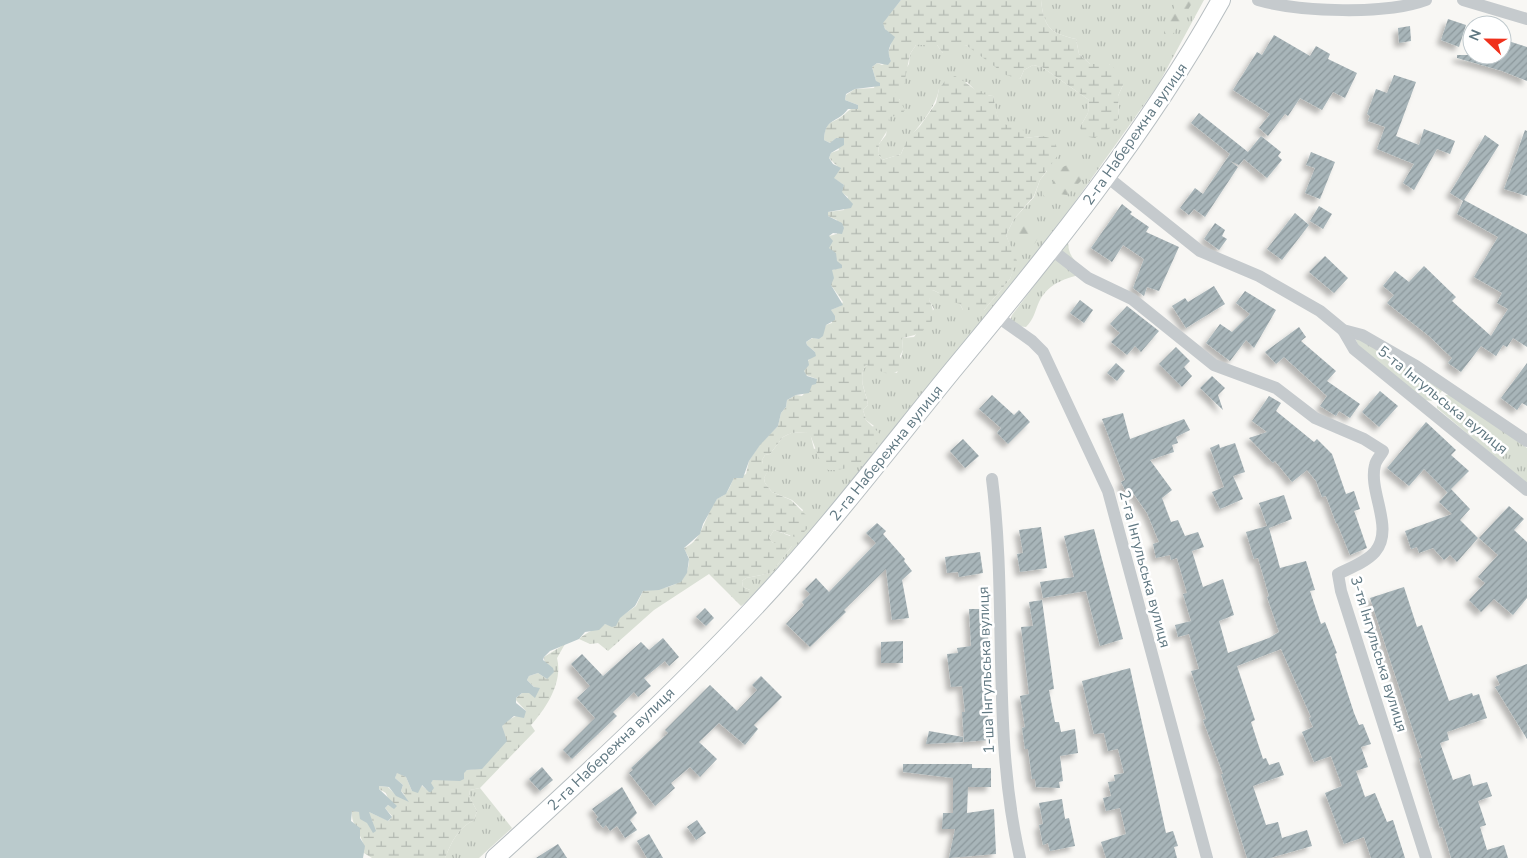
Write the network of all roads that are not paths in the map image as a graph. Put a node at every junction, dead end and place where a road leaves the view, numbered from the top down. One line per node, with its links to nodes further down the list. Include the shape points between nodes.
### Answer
1 (1221, 0): 6 (main road, 2-га Набережна вулиця, via 1170,86)
2 (1258, 0): 3 (street, via 1318,10 1400,6)
3 (1426, 0)
4 (1463, 0): 5 (street)
5 (1527, 19)
6 (1106, 176): 7 (main road, 2-га Набережна вулиця); 9 (street, via 1200,251 1295,296)
7 (1052, 250): 8 (main road, 2-га Набережна вулиця); 16 (street, 3-тя Інгульська вулиця, via 1088,278 1132,300 1214,365 1276,388 1315,418 1384,451 1375,463 1374,476 1381,543 1366,560 1338,574)
8 (998, 317): 13 (main road, 2-га Набережна вулиця, via 832,519 754,608 631,734); 15 (street, 2-га Інгульська вулиця, via 1042,352 1103,478)
9 (1343, 330): 10 (street, via 1362,334 1416,366); 12 (street, 5-та Інгульська вулиця, via 1354,348)
10 (1527, 441)
11 (992, 479): 14 (street, 1-ша Інгульська вулиця, via 998,531 1003,748)
12 (1527, 490)
13 (495, 858)
14 (1020, 858)
15 (1207, 858)
16 (1426, 858)

